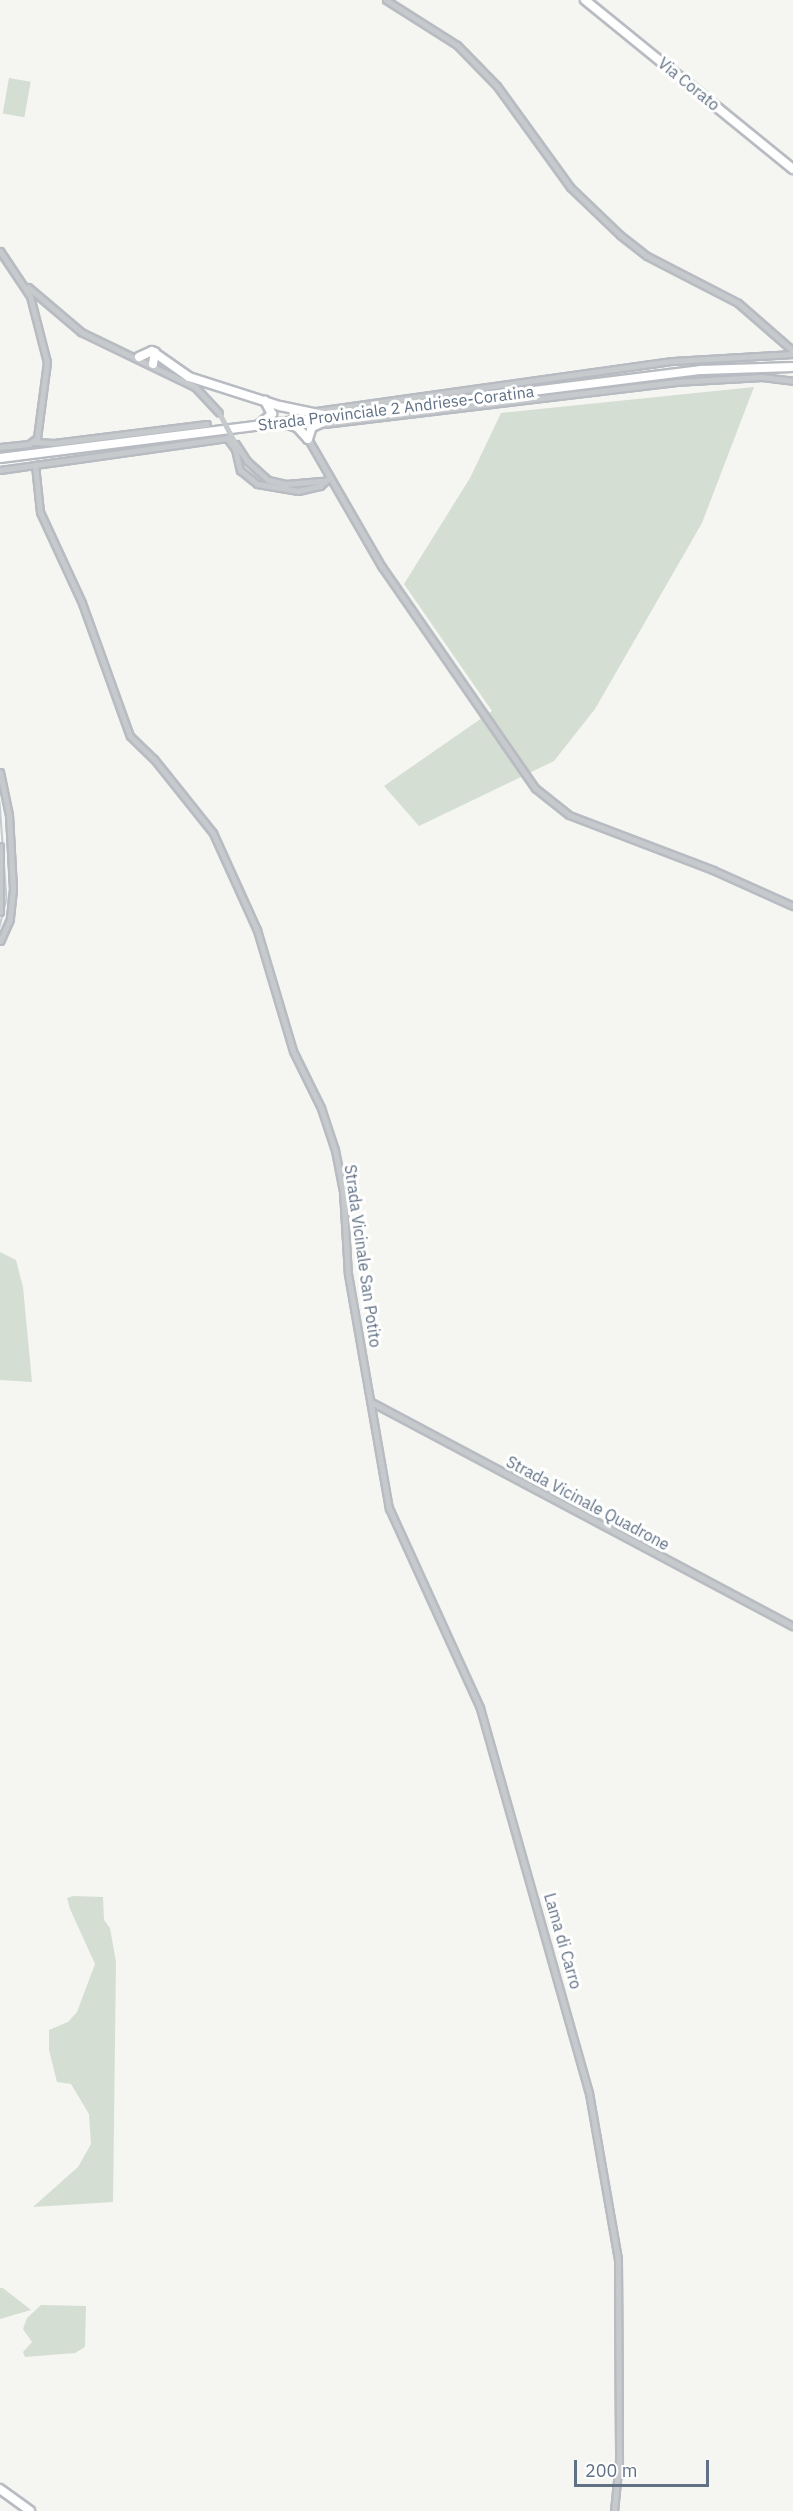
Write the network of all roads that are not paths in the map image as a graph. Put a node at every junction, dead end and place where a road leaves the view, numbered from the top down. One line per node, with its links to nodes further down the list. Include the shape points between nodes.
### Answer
1 (386, 0): 7 (street, via 446,36 497,86 570,187 620,235 647,256 738,303)
2 (585, 0): 3 (main road, Via Corato)
3 (793, 169)
4 (0, 251): 5 (street)
5 (24, 284): 8 (street, via 81,332); 20 (street, via 43,334 47,362)
6 (155, 352): 8 (main road); 9 (main road); 12 (main road, via 176,372)
7 (793, 352): 13 (street, via 673,361)
8 (139, 357): 9 (street)
9 (153, 364): 25 (street, bridge, via 195,387 219,413 247,461 268,480 286,484)
10 (793, 367): 14 (main road, Strada Provinciale 2 Andriese-Coratina, via 729,366)
11 (793, 381): 17 (street, via 762,377 674,382 525,403)
12 (264, 401): 13 (main road); 18 (main road, via 272,414)
13 (308, 412): 14 (main road)
14 (336, 416): 15 (main road, Strada Provinciale 2 Andriese-Coratina); 17 (main road)
15 (283, 423): 18 (main road, Strada Provinciale 2 Andriese-Coratina); 19 (main road, via 297,427)
16 (207, 424): 20 (street, via 54,443)
17 (320, 424): 19 (main road, via 312,427)
18 (258, 426): 22 (main road, Strada Provinciale 2 Andriese-Coratina)
19 (308, 439): 25 (street)
20 (34, 442): 21 (street)
21 (0, 447)
22 (0, 458)
23 (35, 465): 24 (street); 25 (street, via 227,438 236,448 240,470 257,484 298,491 320,486); 33 (street, Strada Vicinale San Potito, via 40,512 82,603 130,736 154,759 213,833 257,930 293,1051 321,1108 343,1191 348,1274)
24 (0, 470)
25 (327, 479): 30 (street, via 382,567 535,788 569,815 713,870)
26 (0, 772): 27 (street)
27 (9, 815): 28 (street); 32 (street, via 12,907)
28 (0, 817)
29 (0, 846): 31 (street)
30 (793, 906)
31 (0, 912)
32 (0, 941)
33 (370, 1402): 34 (street, Strada Vicinale Quadrone); 37 (street, Lama di Carro, via 389,1508 480,1708 585,2073 618,2259 619,2461)
34 (793, 1626)
35 (0, 2488): 36 (main road)
36 (30, 2511)
37 (614, 2511)

